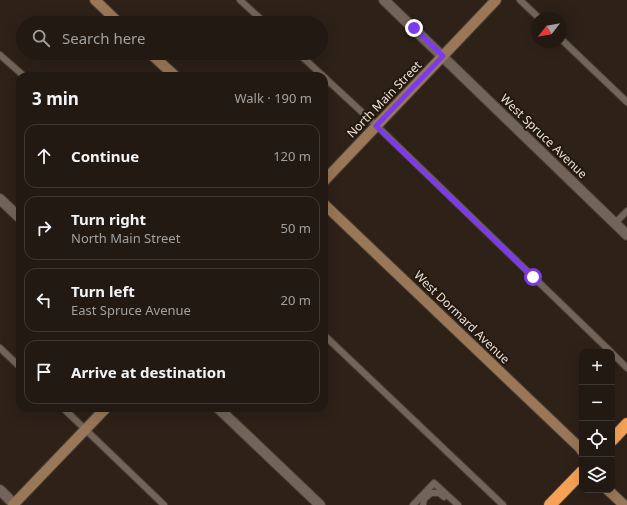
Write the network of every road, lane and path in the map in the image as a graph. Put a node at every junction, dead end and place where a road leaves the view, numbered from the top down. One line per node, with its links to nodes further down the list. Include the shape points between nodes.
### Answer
1 (95, 0): 7 (street)
2 (240, 0): 8 (lane)
3 (384, 0): 11 (street, West Spruce Avenue)
4 (496, 0): 11 (street, North Main Street)
5 (520, 0): 6 (lane)
6 (533, 12)
7 (112, 16)
8 (257, 16)
9 (567, 45): 18 (lane)
10 (0, 55): 14 (lane)
11 (443, 56): 19 (street, North Main Street); 25 (street, West Spruce Avenue)
12 (157, 60): 15 (street)
13 (305, 60): 16 (lane)
14 (19, 72)
15 (170, 72)
16 (318, 72)
17 (328, 82): 19 (lane)
18 (627, 102)
19 (376, 126): 20 (street, North Main Street); 29 (lane)
20 (328, 177)
21 (0, 199): 24 (street)
22 (328, 208): 39 (street, West Dormard Avenue)
23 (627, 211): 25 (lane)
24 (16, 214)
25 (615, 223): 26 (street, West Spruce Avenue)
26 (627, 235)
27 (328, 339): 50 (lane)
28 (0, 348): 31 (lane)
29 (607, 349)
30 (615, 357): 32 (lane)
31 (16, 363)
32 (627, 368)
33 (67, 412): 37 (lane)
34 (102, 412): 37 (street)
35 (222, 412): 45 (street)
36 (627, 424): 38 (highway)
37 (85, 430): 43 (street); 44 (lane)
38 (615, 437)
39 (579, 447)
40 (579, 475): 51 (highway)
41 (0, 490): 43 (street)
42 (611, 493): 52 (street)
43 (14, 505)
44 (164, 505)
45 (320, 505)
46 (413, 505): 49 (lane, via 434,483)
47 (423, 505): 48 (lane, via 424,498 431,493 439,494)
48 (453, 505)
49 (458, 505)
50 (503, 505)
51 (550, 505)
52 (624, 505)

